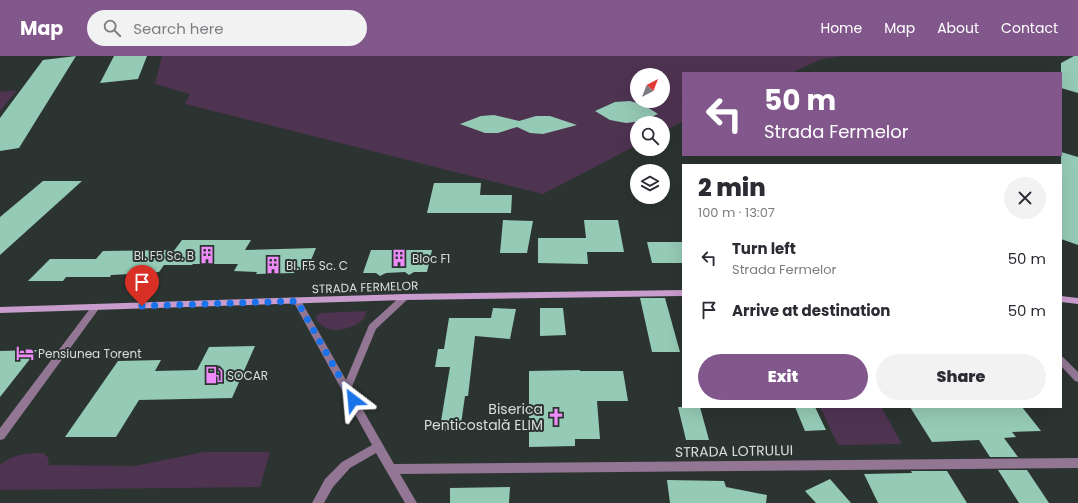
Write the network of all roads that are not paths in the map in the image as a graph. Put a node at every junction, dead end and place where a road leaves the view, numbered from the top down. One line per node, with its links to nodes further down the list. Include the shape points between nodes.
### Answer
1 (682, 293): 2 (street, STRADA FERMELOR)
2 (405, 297): 4 (street, STRADA FERMELOR); 10 (street, via 372,327)
3 (1062, 299): 5 (street)
4 (297, 301): 6 (street, STRADA FERMELOR); 10 (street)
5 (1078, 301)
6 (95, 308): 7 (street, STRADA FERMELOR); 11 (street)
7 (0, 310)
8 (1062, 361): 9 (street)
9 (1078, 378)
10 (346, 388): 12 (street)
11 (0, 436)
12 (378, 448): 14 (street); 15 (street, via 346,465 329,483)
13 (1078, 463): 14 (street, STRADA LOTRULUI)
14 (390, 469): 16 (street)
15 (318, 503)
16 (411, 503)

